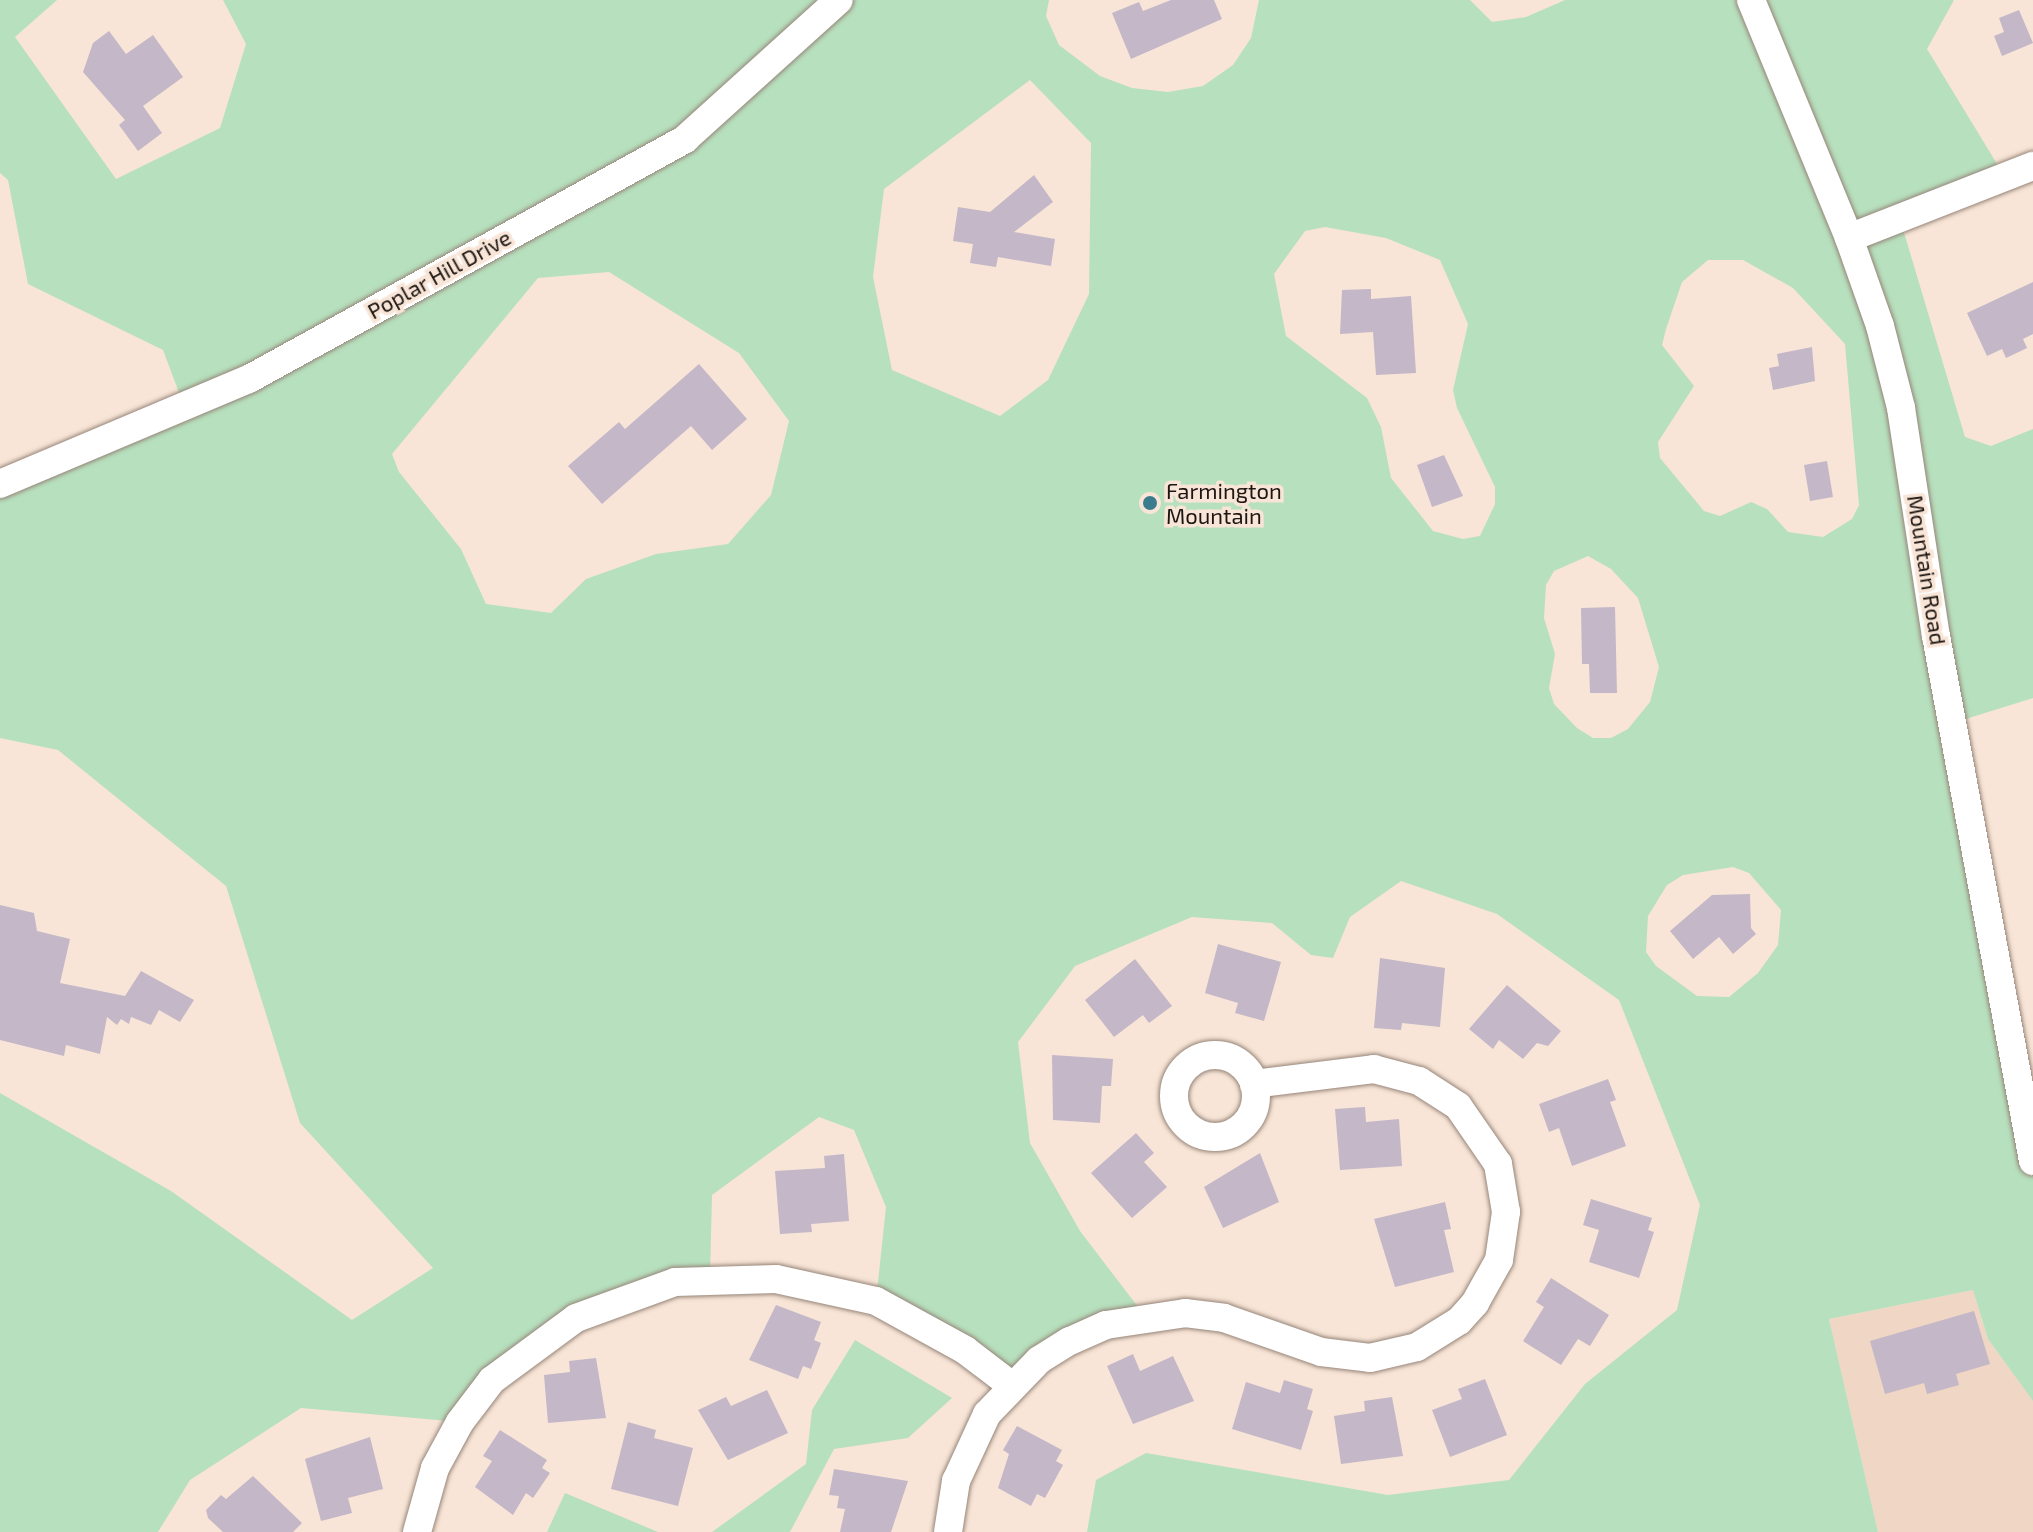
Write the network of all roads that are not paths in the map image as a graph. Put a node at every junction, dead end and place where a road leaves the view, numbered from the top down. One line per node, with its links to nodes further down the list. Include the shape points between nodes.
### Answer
1 (839, 0): 5 (street, Poplar Hill Drive, via 685,139 249,379)
2 (1751, 0): 4 (street, Mountain Road)
3 (2033, 166): 4 (street)
4 (1849, 238): 7 (street, Mountain Road, via 1901,408 1936,636)
5 (0, 484)
6 (1254, 1084): 8 (street, via 1374,1069 1419,1081 1458,1106 1498,1164 1506,1212 1499,1260 1475,1303 1459,1321 1417,1347 1370,1358 1321,1352 1224,1318 1145,1316 1070,1341)
7 (2033, 1161)
8 (1011, 1385): 9 (street, via 965,1350 876,1301 776,1279 675,1282 576,1318 492,1380 460,1422 435,1468); 10 (street, via 969,1446 956,1481)
9 (417, 1532)
10 (948, 1532)

